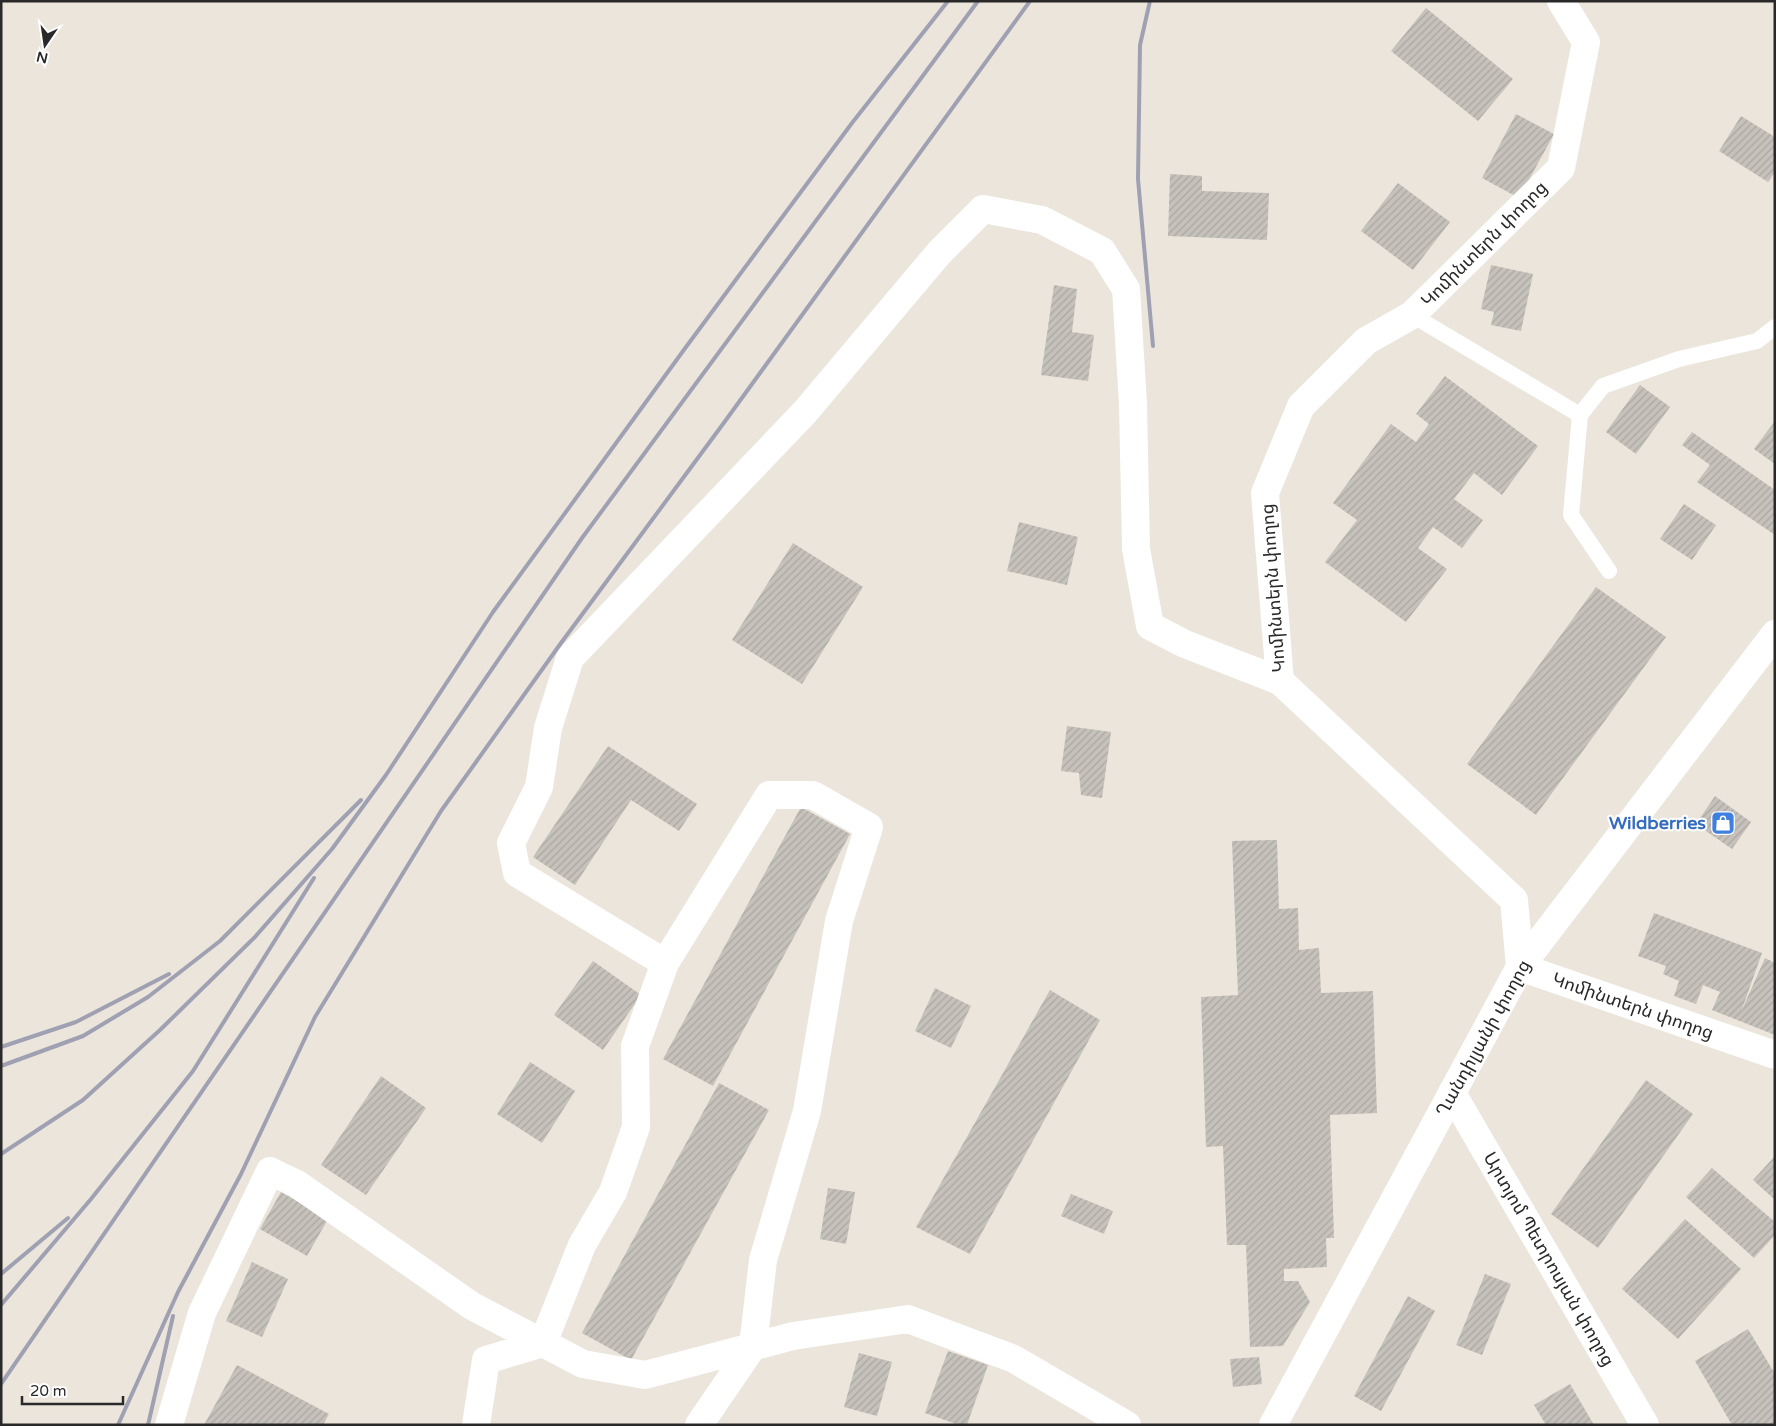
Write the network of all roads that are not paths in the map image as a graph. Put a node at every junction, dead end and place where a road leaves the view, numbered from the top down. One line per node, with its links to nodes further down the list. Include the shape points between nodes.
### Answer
1 (1561, 1): 2 (street, Կոմինտերն փողոց, via 1586,42 1561,168)
2 (1412, 315): 4 (lane); 7 (street, Կոմինտերն փողոց, via 1366,341 1301,406 1266,493)
3 (1775, 327): 4 (lane, via 1757,341 1679,359 1603,386)
4 (1580, 415): 5 (lane, via 1572,515)
5 (1609, 572)
6 (1775, 634): 9 (street, Ղանդիլյանի փողոց)
7 (1280, 681): 8 (street, via 1186,644 1150,626 1136,549 1133,404 1126,289 1102,251 1042,220 983,209 938,253 806,412 570,658 548,728 538,787 511,842 517,873); 9 (street, Կոմինտերն փողոց, via 1514,900)
8 (666, 964): 12 (street, via 635,1046 636,1127 613,1192 582,1245); 13 (street, via 769,796 813,795 869,827 839,920 808,1111 763,1260)
9 (1520, 967): 10 (street, Կոմինտերն փողոց); 11 (street, Ղանդիլյանի փողոց)
10 (1775, 1055)
11 (1452, 1093): 18 (street, Ղանդիլյանի փողոց); 19 (street, Արտյոմ Պետրոսյան փողոց)
12 (543, 1343): 13 (street, via 583,1364 645,1375); 15 (street, via 472,1306 297,1184 270,1171 202,1313); 16 (street, via 486,1360)
13 (753, 1346): 14 (street, via 793,1336 908,1319 1014,1359); 17 (street)
14 (1112, 1421)
15 (169, 1425)
16 (476, 1425)
17 (699, 1425)
18 (1273, 1425)
19 (1645, 1425)

